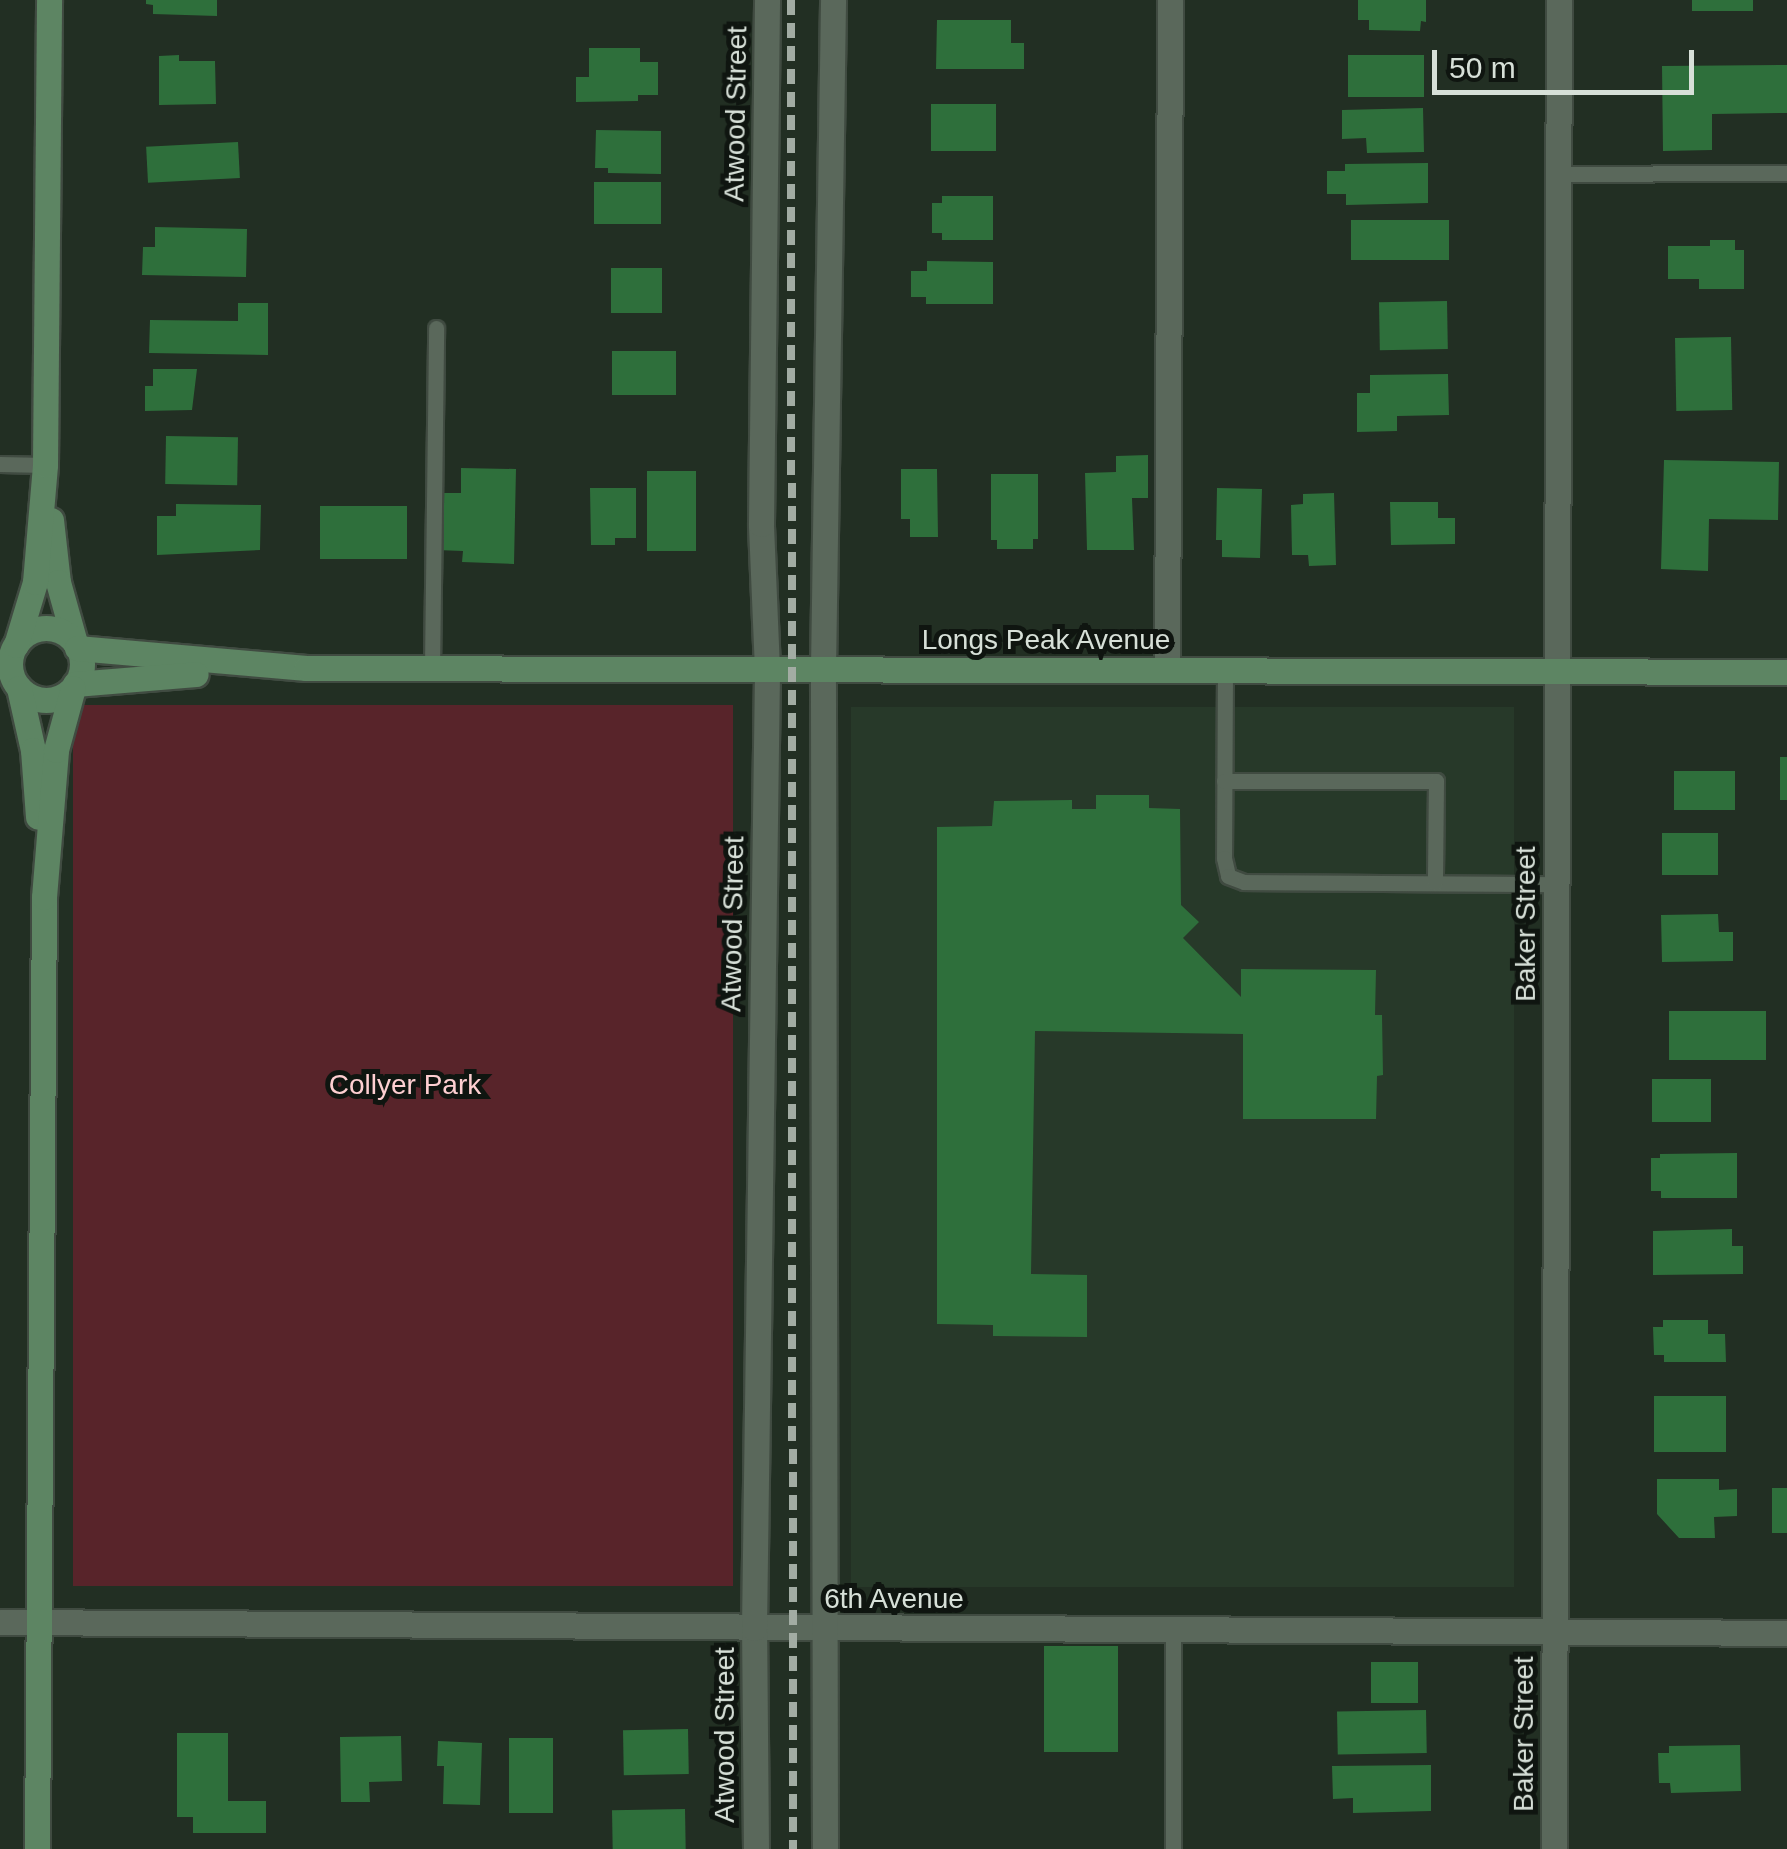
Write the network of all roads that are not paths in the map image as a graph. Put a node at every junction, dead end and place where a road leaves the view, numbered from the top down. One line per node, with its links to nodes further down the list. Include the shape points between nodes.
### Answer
1 (49, 0): 10 (street)
2 (767, 0): 15 (street, Atwood Street, via 761,524)
3 (833, 0): 16 (street)
4 (1170, 0): 17 (street)
5 (1559, 0): 7 (street, Baker Street)
6 (1787, 173): 7 (lane)
7 (1559, 174): 19 (street, Baker Street)
8 (436, 328): 14 (lane)
9 (0, 464): 10 (lane)
10 (44, 465): 11 (street, via 58,582); 12 (street, via 35,582)
11 (76, 646): 12 (street, via 44,628); 13 (street, Longs Peak Avenue); 22 (street, via 81,666)
12 (10, 648): 21 (street)
13 (306, 668): 14 (street, Longs Peak Avenue); 22 (street, Longs Peak Avenue)
14 (432, 668): 15 (street, Longs Peak Avenue)
15 (767, 669): 16 (street, Longs Peak Avenue); 29 (street, Atwood Street)
16 (823, 669): 17 (street, Longs Peak Avenue); 30 (street)
17 (1167, 670): 18 (street, Longs Peak Avenue)
18 (1225, 670): 19 (street, Longs Peak Avenue); 23 (lane)
19 (1557, 671): 20 (street, Longs Peak Avenue); 25 (street, Baker Street)
20 (1787, 672)
21 (12, 686): 22 (street, via 52,700); 26 (street, via 32,750)
22 (74, 686): 26 (street, via 56,750)
23 (1224, 781): 24 (lane, via 1228,876 1244,882); 24 (lane, via 1436,781)
24 (1435, 883): 25 (lane)
25 (1556, 884): 32 (street, Baker Street)
26 (44, 897): 28 (street)
27 (0, 1622): 28 (street, 6th Avenue)
28 (38, 1622): 29 (street, 6th Avenue); 34 (street)
29 (754, 1628): 30 (street, 6th Avenue); 35 (street, Atwood Street)
30 (824, 1628): 31 (street, 6th Avenue); 36 (street)
31 (1173, 1630): 32 (street, 6th Avenue); 37 (lane)
32 (1554, 1632): 33 (street, 6th Avenue); 38 (street, Baker Street)
33 (1787, 1632)
34 (38, 1849)
35 (756, 1849)
36 (826, 1849)
37 (1173, 1849)
38 (1554, 1849)

